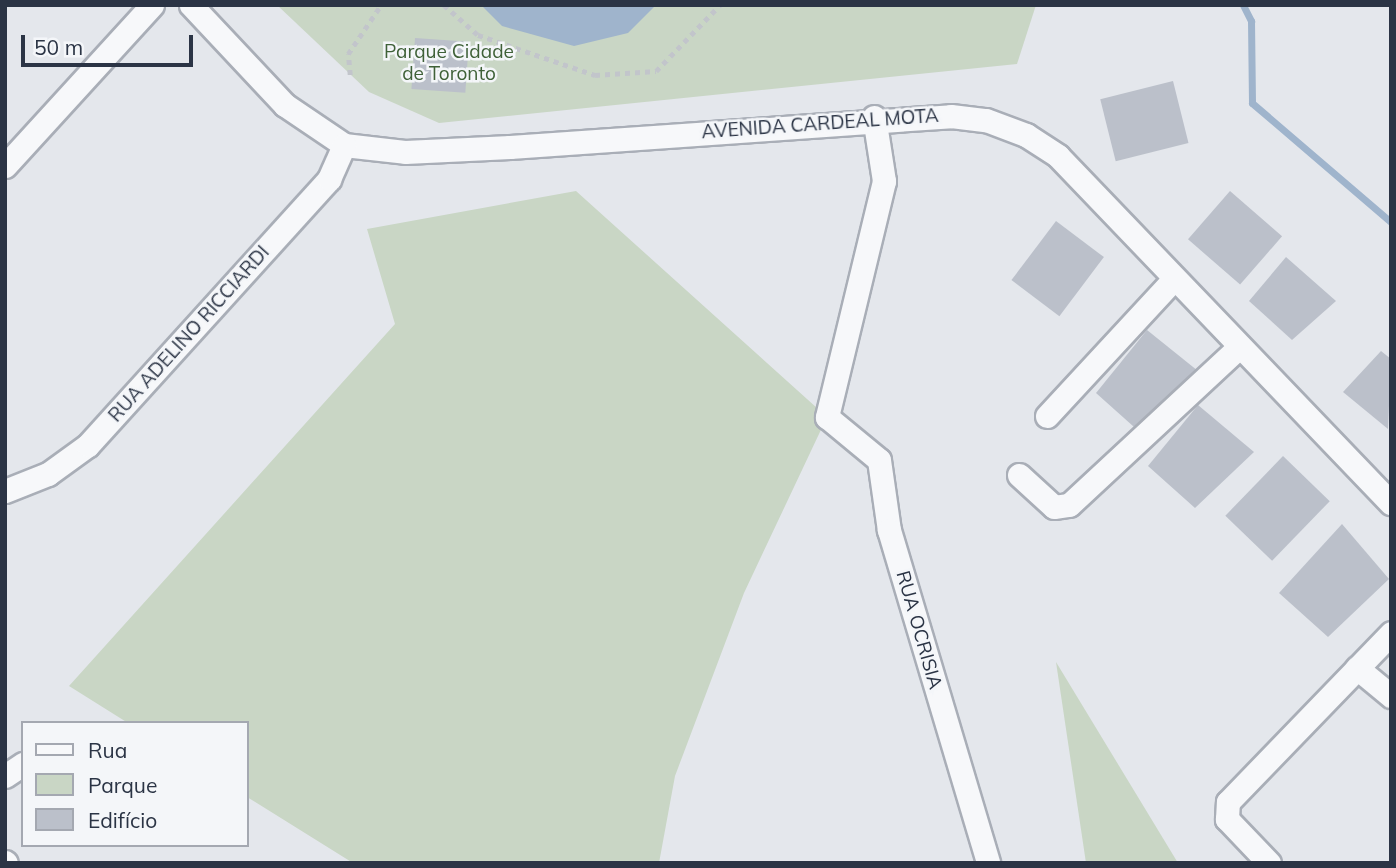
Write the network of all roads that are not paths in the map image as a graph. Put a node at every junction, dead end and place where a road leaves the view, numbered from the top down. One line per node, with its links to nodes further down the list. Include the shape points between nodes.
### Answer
1 (152, 5): 5 (street)
2 (191, 5): 4 (street, AVENIDA CARDEAL MOTA, via 285,105)
3 (874, 117): 4 (street, AVENIDA CARDEAL MOTA, via 510,148 405,152); 6 (street, AVENIDA CARDEAL MOTA, via 975,118 1026,135 1058,156); 17 (street, RUA OCRISIA, via 884,181 827,417 879,460 889,530)
4 (344, 145): 10 (street, RUA ADELINO RICCIARDI, via 329,179 88,445 48,474)
5 (5, 166)
6 (1174, 279): 7 (street, AVENIDA CARDEAL MOTA); 8 (street)
7 (1240, 346): 9 (street, via 1069,505 1054,507); 11 (street, AVENIDA CARDEAL MOTA)
8 (1047, 416)
9 (1019, 475)
10 (5, 491)
11 (1391, 503)
12 (1391, 633): 13 (street)
13 (1357, 668): 14 (street); 18 (street, via 1234,794 1227,819)
14 (1391, 696)
15 (21, 765): 16 (street)
16 (5, 776)
17 (988, 863)
18 (1269, 863)

